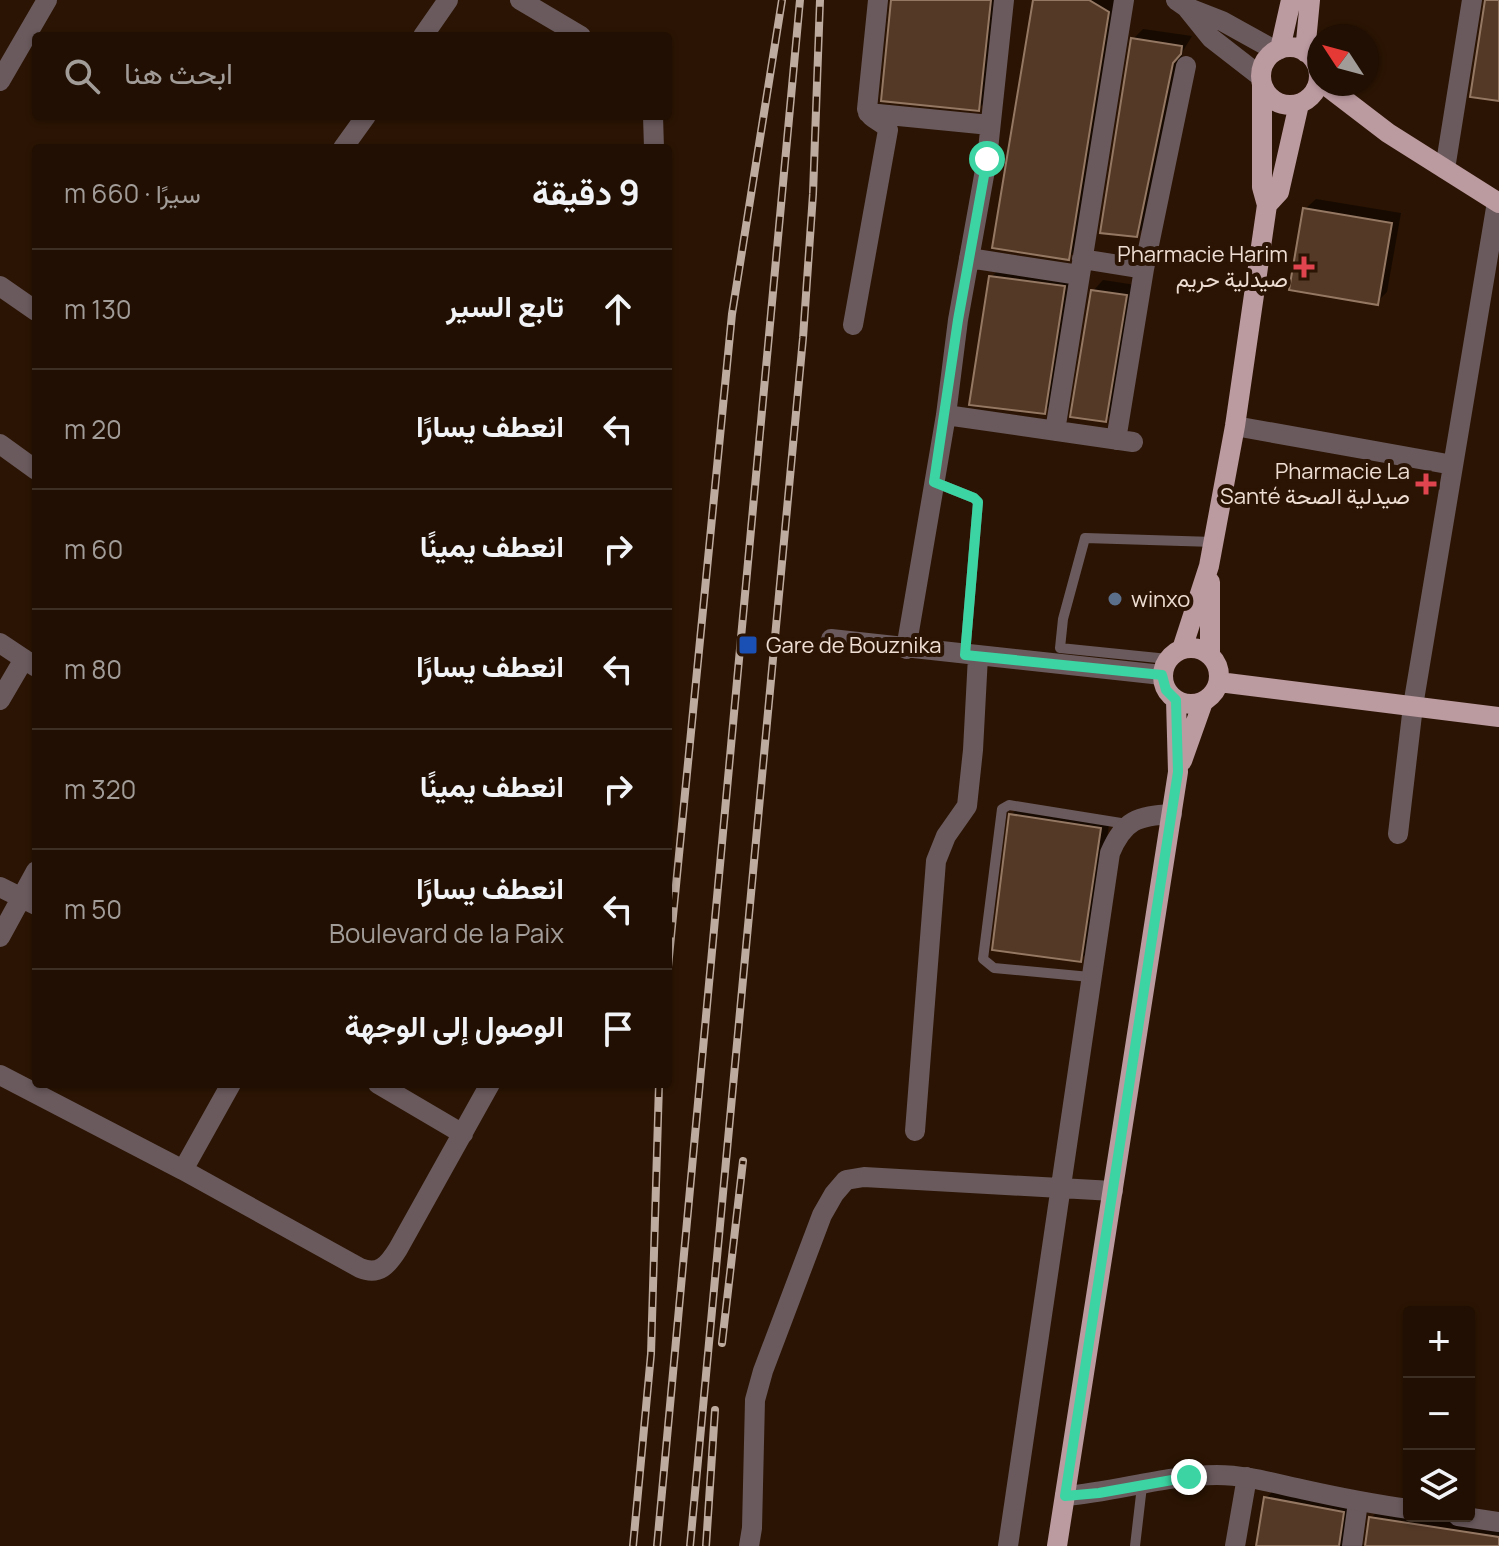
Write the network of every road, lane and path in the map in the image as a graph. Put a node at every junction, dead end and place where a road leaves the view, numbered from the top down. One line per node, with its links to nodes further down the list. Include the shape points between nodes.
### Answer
1 (47, 0): 17 (street)
2 (448, 0): 11 (street)
3 (520, 0): 12 (street)
4 (878, 0): 21 (street)
5 (1004, 0): 24 (street)
6 (1124, 0): 31 (street)
7 (1291, 0): 13 (main road)
8 (1310, 0): 14 (main road)
9 (1472, 0): 27 (street)
10 (1181, 4): 13 (street); 16 (street)
11 (426, 32)
12 (574, 32)
13 (1278, 50): 14 (main road); 16 (main road, via 1268,57)
14 (1305, 52)
15 (1186, 66): 32 (street)
16 (1261, 80): 20 (main road, via 1276,103); 29 (main road, via 1262,187)
17 (0, 81)
18 (1309, 96): 20 (main road)
19 (1340, 96): 27 (main road)
20 (1299, 104): 29 (main road, via 1279,192)
21 (868, 113): 24 (street); 35 (street, via 888,130)
22 (363, 120): 25 (street)
23 (653, 120): 26 (street)
24 (990, 125): 30 (street)
25 (346, 144)
26 (654, 144)
27 (1445, 169): 28 (main road)
28 (1498, 203): 40 (street)
29 (1267, 205): 37 (main road)
30 (969, 258): 31 (street); 36 (street)
31 (1081, 267): 32 (street); 38 (street)
32 (1144, 269): 38 (street, via 1124,441)
33 (0, 286): 34 (street)
34 (32, 308)
35 (853, 325)
36 (946, 415): 38 (street); 42 (street)
37 (1235, 426): 40 (street); 43 (main road)
38 (1055, 431)
39 (0, 444): 41 (street)
40 (1453, 465): 56 (street)
41 (32, 467)
42 (934, 482): 47 (street); 49 (lane, via 978,502)
43 (1214, 542): 44 (main road); 50 (lane, via 1085,538 1060,648)
44 (1209, 566): 48 (main road); 50 (main road)
45 (831, 639): 47 (street)
46 (0, 643): 51 (street)
47 (906, 649): 49 (street)
48 (1210, 654): 50 (main road, via 1192,647); 52 (main road)
49 (972, 656): 50 (street); 70 (street, via 973,761 967,806 936,861)
50 (1171, 661): 54 (main road, via 1166,690)
51 (30, 663): 53 (street)
52 (1219, 682): 55 (main road); 56 (main road)
53 (0, 700)
54 (1176, 700): 55 (main road); 58 (main road)
55 (1203, 702): 58 (main road)
56 (1413, 706): 57 (main road); 61 (street)
57 (1499, 717)
58 (1178, 772): 59 (main road)
59 (1172, 814): 60 (street); 74 (main road)
60 (1127, 824): 65 (street, via 1110,853); 65 (lane, via 1009,805 1002,809 983,959 994,968)
61 (1398, 834)
62 (0, 887): 63 (street)
63 (28, 902): 64 (street)
64 (0, 937)
65 (1090, 977): 73 (street)
66 (0, 1075): 72 (street)
67 (229, 1088): 72 (street)
68 (385, 1088): 71 (street)
69 (488, 1088): 71 (street)
70 (915, 1131)
71 (463, 1134): 72 (street, via 390,1261 374,1271)
72 (183, 1170)
73 (1062, 1188): 74 (street); 82 (street, via 864,1177 840,1185 822,1215 755,1400); 83 (street)
74 (1113, 1191): 77 (main road)
75 (1247, 1477): 76 (street, via 1203,1476); 78 (street); 86 (street)
76 (1142, 1486): 77 (street); 85 (lane)
77 (1065, 1496): 84 (main road)
78 (1358, 1502): 79 (street); 87 (street)
79 (1403, 1508)
80 (1475, 1518): 81 (street)
81 (1499, 1522)
82 (749, 1546)
83 (1008, 1546)
84 (1057, 1546)
85 (1135, 1546)
86 (1235, 1546)
87 (1352, 1546)

